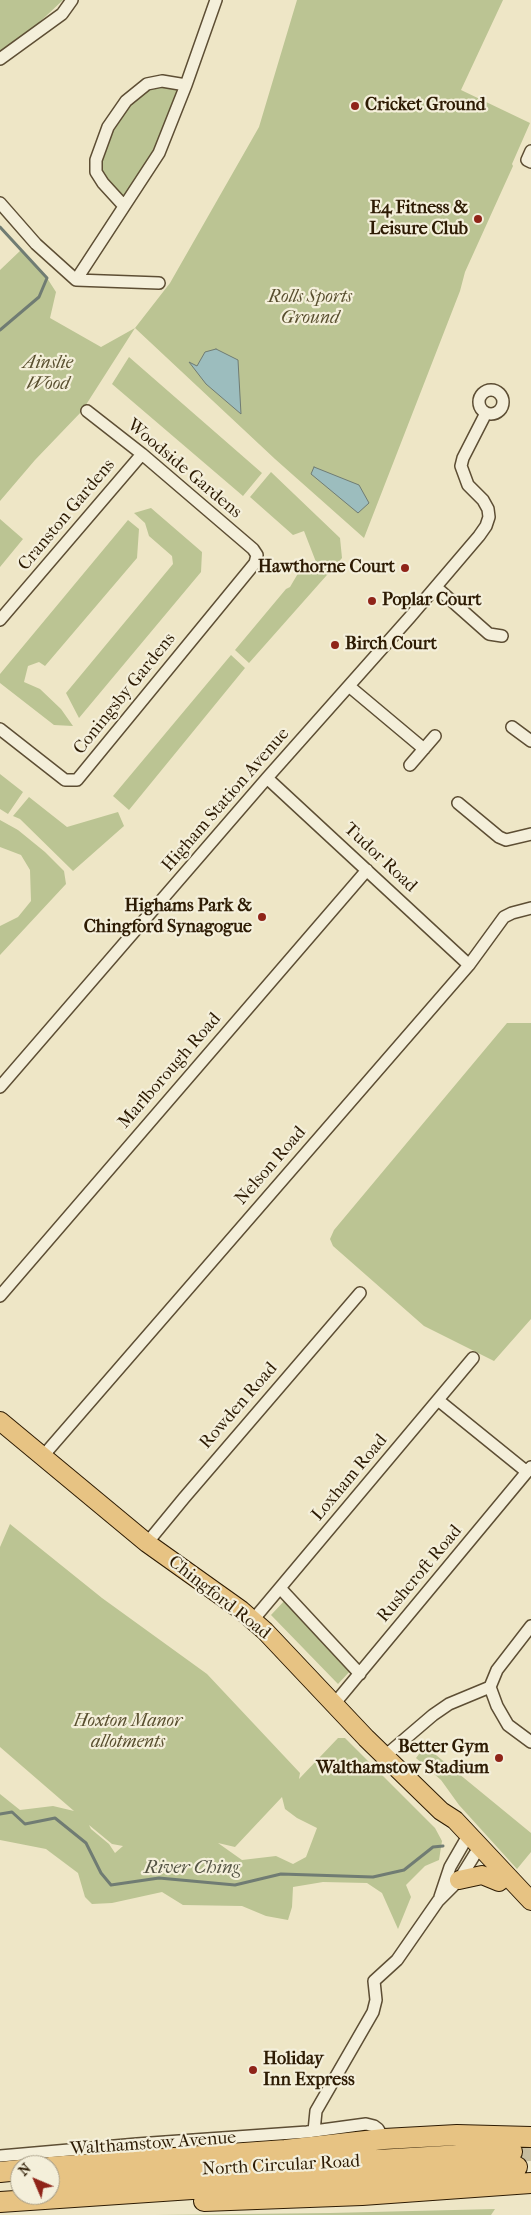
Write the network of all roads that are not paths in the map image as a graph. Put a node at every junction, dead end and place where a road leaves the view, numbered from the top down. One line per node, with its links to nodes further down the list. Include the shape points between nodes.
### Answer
1 (72, 0): 3 (street, via 62,14)
2 (216, 0): 4 (street)
3 (0, 59)
4 (186, 85): 8 (street, via 159,153); 8 (street, via 162,81 146,84 126,101 108,127 96,160 96,172)
5 (531, 151): 6 (street, via 527,160)
6 (531, 162)
7 (0, 203): 9 (street, via 36,244)
8 (124, 206): 9 (street)
9 (76, 280): 10 (street)
10 (159, 283)
11 (87, 411): 13 (street, Woodside Gardens)
12 (486, 413): 15 (street, Higham Station Avenue, via 462,466 468,485 483,500 489,517 479,536)
13 (142, 454): 14 (street, Woodside Gardens, via 253,549); 16 (street, Cranston Gardens)
14 (257, 556): 20 (street, Coningsby Gardens, via 77,780 64,780)
15 (436, 587): 17 (street, via 489,634); 18 (street, Higham Station Avenue)
16 (0, 620)
17 (502, 636)
18 (350, 687): 23 (street); 25 (street, Higham Station Avenue)
19 (512, 726): 22 (street)
20 (0, 729)
21 (435, 736): 23 (street)
22 (531, 741)
23 (424, 749): 24 (street)
24 (410, 765)
25 (267, 778): 28 (street, Tudor Road); 31 (street, Higham Station Avenue)
26 (458, 803): 27 (street, via 506,840)
27 (531, 834)
28 (367, 870): 30 (street, Tudor Road); 33 (street, Marlborough Road)
29 (531, 908): 30 (street, Nelson Road, via 504,917)
30 (469, 965): 37 (street, Nelson Road)
31 (0, 1087)
32 (360, 1293): 39 (street, Rowden Road)
33 (0, 1296)
34 (473, 1358): 35 (street, Loxham Road)
35 (438, 1400): 38 (street); 40 (street, Loxham Road)
36 (0, 1421): 37 (main road, Chingford Road)
37 (43, 1456): 39 (main road, Chingford Road)
38 (529, 1470): 43 (street, Rushcroft Road)
39 (147, 1543): 41 (main road, Chingford Road)
40 (280, 1588): 41 (street, Loxham Road); 43 (street)
41 (253, 1620): 45 (main road, Chingford Road)
42 (531, 1626): 44 (street, via 497,1670)
43 (360, 1674): 45 (street, Rushcroft Road)
44 (490, 1687): 46 (street, via 508,1725); 47 (street, via 449,1704)
45 (335, 1703): 47 (main road, Chingford Road)
46 (531, 1742)
47 (385, 1756): 48 (main road, Chingford Road, via 444,1813 450,1826)
48 (472, 1844): 49 (street); 50 (main road, Chingford Road); 51 (street, via 450,1868); 52 (main road, Chingford Road)
49 (459, 1880): 50 (main road, via 482,1875); 51 (street)
50 (499, 1882): 53 (main road, Chingford Road)
51 (438, 1901): 54 (street, via 398,1960 374,1981 376,2000 373,2012 316,2111)
52 (531, 1901)
53 (531, 1913)
54 (310, 2132): 56 (street, Walthamstow Avenue, via 366,2124 378,2129); 57 (street, Walthamstow Avenue)
55 (531, 2137): 56 (highway, via 464,2135)
56 (384, 2139): 58 (highway)
57 (0, 2156)
58 (60, 2166)
59 (60, 2180): 61 (highway, North Circular Road, via 515,2160)
60 (531, 2183): 61 (highway, via 262,2200 117,2202)
61 (86, 2197): 62 (highway)
62 (0, 2202)

